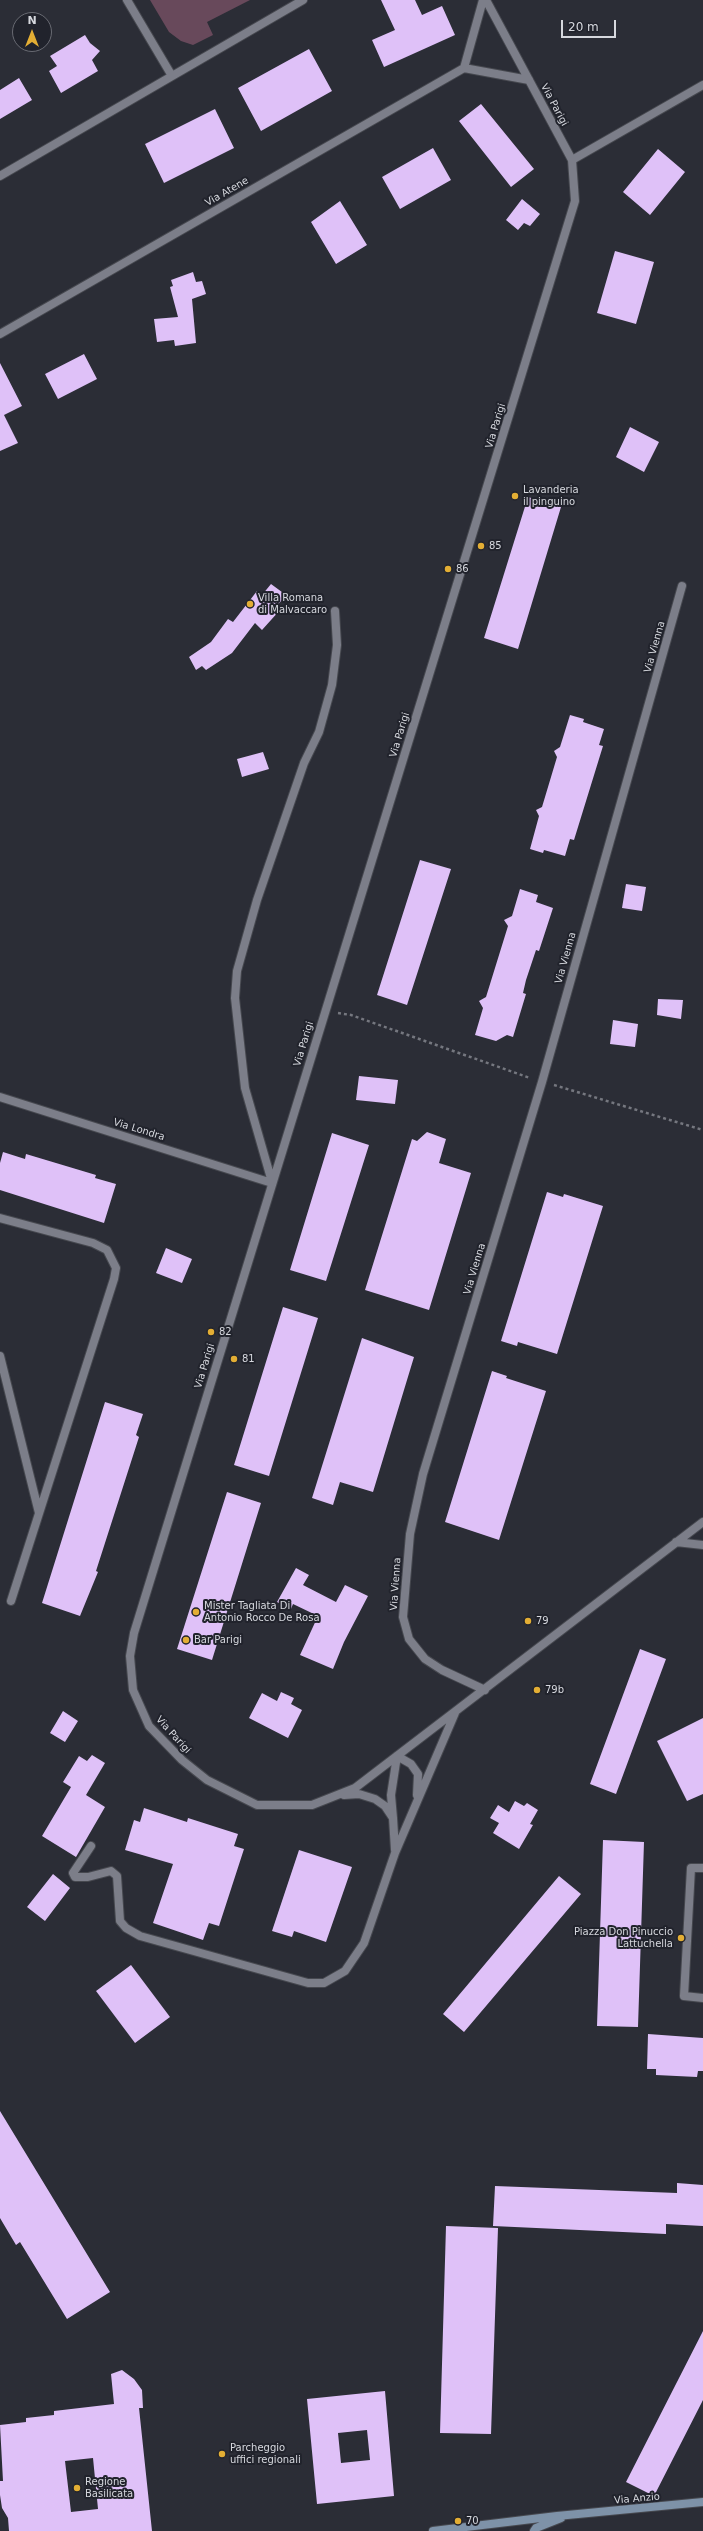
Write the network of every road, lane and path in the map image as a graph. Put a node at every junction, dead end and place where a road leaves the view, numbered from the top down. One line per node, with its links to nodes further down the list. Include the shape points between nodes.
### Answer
1 (127, 0): 6 (street)
2 (303, 0): 6 (street)
3 (483, 0): 5 (street)
4 (486, 0): 7 (street, Via Parigi)
5 (464, 68): 7 (street); 11 (street, Via Atene)
6 (172, 76): 10 (street)
7 (529, 80): 9 (street, Via Parigi)
8 (703, 85): 9 (street)
9 (572, 160): 19 (street, Via Parigi, via 576,202)
10 (0, 176)
11 (0, 334)
12 (682, 586): 27 (street, Via Vienna, via 542,1082 423,1474 410,1534 403,1617 409,1639 431,1663)
13 (335, 611): 19 (street, via 337,645 332,685 319,732 304,763 257,900 238,971 235,998 245,1088)
14 (351, 1015): 15 (path)
15 (519, 1075)
16 (570, 1090): 18 (path)
17 (0, 1097): 19 (street, Via Londra)
18 (703, 1130)
19 (272, 1183): 30 (street, Via Parigi, via 134,1633 130,1656 132,1690 149,1726 182,1760 207,1780 257,1805 312,1805)
20 (0, 1218): 22 (street, via 93,1243 107,1250 116,1268)
21 (0, 1356): 22 (street)
22 (39, 1514): 26 (street)
23 (703, 1522): 24 (street)
24 (676, 1542): 25 (street); 27 (street)
25 (703, 1545)
26 (11, 1601)
27 (485, 1690): 28 (street, Via Parigi)
28 (455, 1713): 29 (street, Via Parigi); 31 (street)
29 (397, 1756): 30 (street, Via Parigi, via 355,1788); 31 (street, via 411,1764 418,1774 419,1788); 32 (street, via 391,1795)
30 (338, 1795): 32 (street, via 359,1794 375,1799 385,1806)
31 (415, 1808): 34 (street)
32 (393, 1818): 34 (street)
33 (91, 1846): 34 (street, via 74,1873 75,1877 88,1878 111,1871 117,1876 120,1921 126,1928 140,1936 308,1983 324,1983 335,1978 345,1971 359,1953)
34 (395, 1852)
35 (703, 1868): 36 (street, via 691,1868 684,1996)
36 (703, 1998)
37 (703, 2502): 38 (street, Via Anzio)
38 (573, 2514): 39 (street); 42 (street)
39 (450, 2529): 40 (street); 41 (street)
40 (433, 2531)
41 (462, 2531)
42 (534, 2531)

